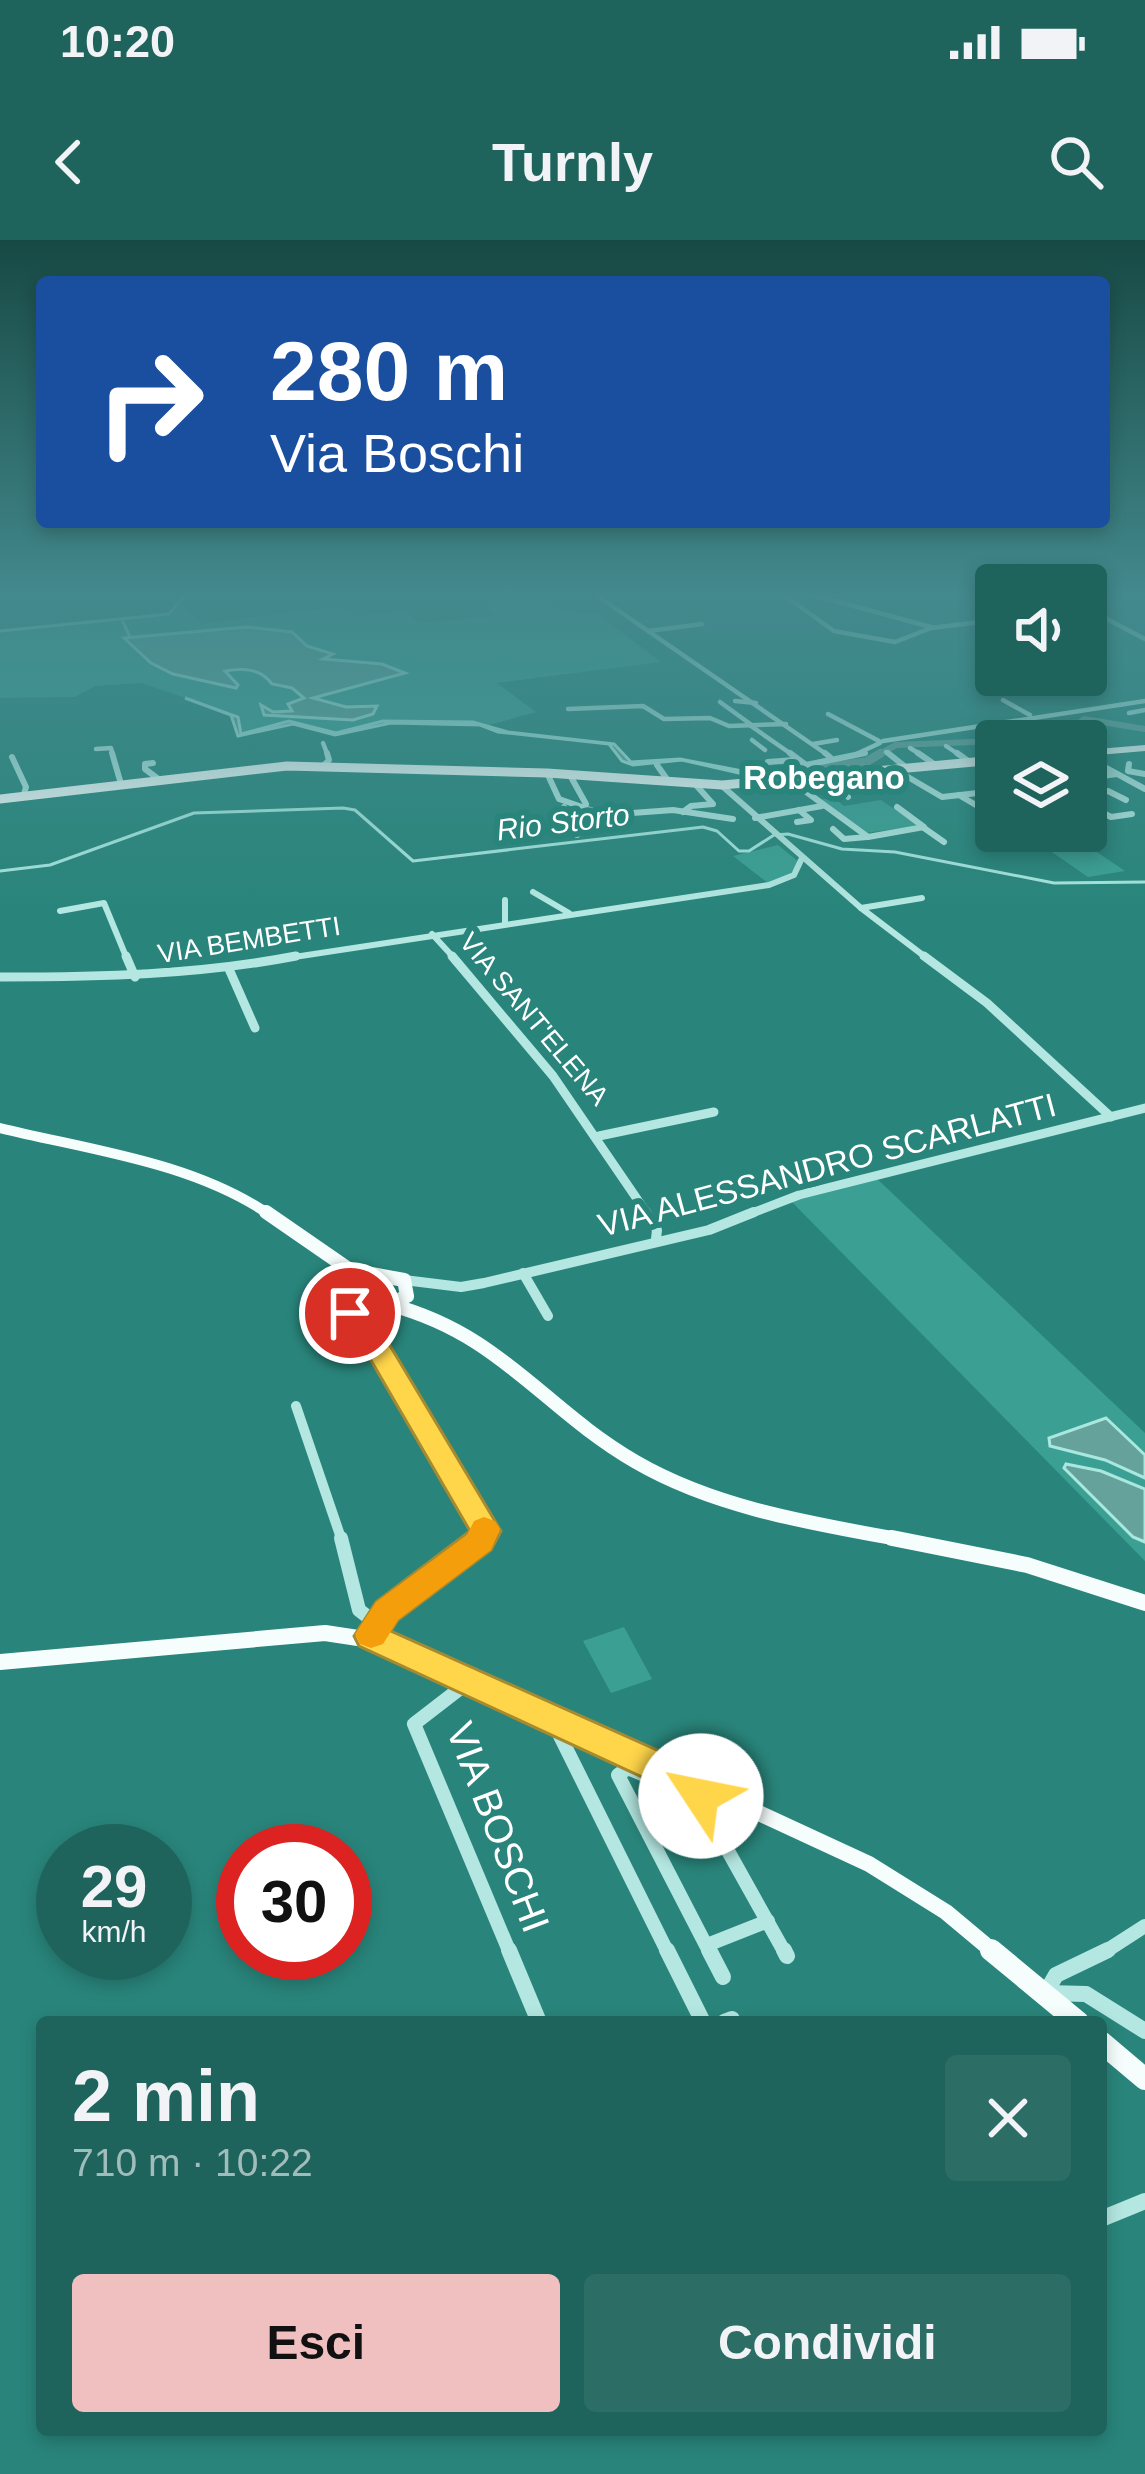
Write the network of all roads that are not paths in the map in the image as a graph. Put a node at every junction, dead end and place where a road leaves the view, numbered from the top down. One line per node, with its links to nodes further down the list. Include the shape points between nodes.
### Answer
1 (750, 699): 5 (street)
2 (1004, 700): 12 (street)
3 (735, 701): 5 (street)
4 (719, 702): 17 (street)
5 (756, 703): 16 (street)
6 (1144, 704): 10 (street); 12 (street)
7 (586, 708): 8 (street); 13 (street); 15 (street, via 643,706)
8 (568, 709)
9 (703, 710): 14 (street)
10 (1129, 713)
11 (829, 714): 23 (street)
12 (1030, 715): 23 (street)
13 (600, 716)
14 (710, 718): 15 (street); 17 (street)
15 (685, 720): 18 (street)
16 (787, 724): 17 (street); 20 (street)
17 (756, 728): 21 (street); 24 (street)
18 (691, 730)
19 (814, 730): 20 (street)
20 (797, 732): 27 (street)
21 (733, 733)
22 (837, 740): 27 (street)
23 (881, 741): 36 (street, via 864,754)
24 (773, 742): 26 (street); 32 (street)
25 (322, 743): 42 (street)
26 (759, 745)
27 (816, 746): 32 (street); 36 (street)
28 (946, 746): 39 (street)
29 (910, 748): 44 (street)
30 (1145, 748): 34 (main road)
31 (96, 749): 58 (street, via 111,748)
32 (784, 751): 37 (street)
33 (886, 752): 46 (street)
34 (1107, 753)
35 (12, 757): 66 (street)
36 (830, 758): 48 (street)
37 (796, 759): 38 (street); 48 (street)
38 (767, 762)
39 (971, 763): 40 (main road); 44 (main road)
40 (975, 763)
41 (1130, 764): 50 (street, via 1128,771)
42 (324, 765): 51 (main road); 58 (main road, via 153,770)
43 (657, 765): 57 (street)
44 (937, 766): 46 (main road)
45 (1107, 768): 49 (street)
46 (908, 769): 47 (main road)
47 (896, 770): 52 (main road); 65 (street, via 942,797)
48 (806, 771): 52 (main road); 56 (main road)
49 (1117, 774): 53 (street); 61 (street)
50 (1145, 774)
51 (548, 775): 54 (main road); 55 (street); 70 (street, via 560,799)
52 (837, 775): 64 (street, via 853,790)
53 (1107, 775)
54 (588, 776): 55 (street); 57 (main road)
55 (571, 777): 70 (street)
56 (790, 779): 60 (main road); 71 (street)
57 (669, 782): 59 (main road)
58 (121, 784): 66 (main road)
59 (695, 784): 60 (main road); 77 (street, via 713,804)
60 (721, 784): 80 (street)
61 (1144, 788)
62 (975, 793): 65 (street)
63 (1107, 793): 74 (street)
64 (845, 794)
65 (959, 795): 69 (street)
66 (23, 796): 67 (main road)
67 (0, 799)
68 (618, 804): 78 (street)
69 (975, 805)
70 (587, 806): 78 (street); 81 (street)
71 (822, 806): 75 (street); 90 (street)
72 (564, 807): 84 (street)
73 (897, 807): 87 (street)
74 (1127, 807): 79 (street); 83 (street)
75 (799, 810): 80 (street); 85 (street, via 811,820)
76 (650, 812): 77 (street); 78 (street); 86 (street)
77 (683, 812): 82 (street)
78 (624, 814): 81 (street)
79 (1107, 814)
80 (755, 818): 92 (street)
81 (594, 819): 84 (street)
82 (733, 819)
83 (1142, 819)
84 (571, 821): 89 (street)
85 (797, 822)
86 (659, 826)
87 (924, 828): 90 (street); 91 (street)
88 (832, 830): 90 (street, via 844,839)
89 (577, 835)
90 (868, 837)
91 (944, 842)
92 (802, 858): 96 (street); 98 (street, VIA SANT'ELENA, via 794,875 769,885)
93 (533, 892): 98 (street)
94 (922, 898): 96 (street)
95 (505, 900): 99 (street, VIA SANT'ELENA)
96 (861, 908): 107 (street, via 987,1003)
97 (60, 911): 103 (street, via 104,903)
98 (569, 913): 99 (street, VIA SANT'ELENA)
99 (505, 922): 100 (street, VIA SANT'ELENA)
100 (433, 934): 101 (street, VIA BEMBETTI); 109 (street, VIA SANT'ELENA, via 491,995)
101 (230, 969): 103 (street, VIA BEMBETTI); 104 (street)
102 (0, 976): 103 (street, VIA BEMBETTI)
103 (135, 977)
104 (255, 1028)
105 (1145, 1108): 107 (street, VIA ALESSANDRO SCARLATTI)
106 (714, 1112): 109 (street, VIA SANT'ELENA)
107 (1111, 1117): 110 (street, VIA ALESSANDRO SCARLATTI)
108 (0, 1128): 111 (main road, via 213,1184)
109 (599, 1136): 110 (street, VIA SANT'ELENA)
110 (656, 1239): 112 (street, VIA ALESSANDRO SCARLATTI)
111 (350, 1270): 113 (main road); 115 (main road)
112 (523, 1273): 114 (street, VIA ALESSANDRO SCARLATTI); 118 (street)
113 (382, 1276): 114 (main road); 115 (main road)
114 (407, 1289): 116 (main road); 117 (main road)
115 (366, 1296): 116 (main road); 121 (street, via 351,1325 379,1351 485,1531)
116 (392, 1305): 117 (main road)
117 (428, 1316): 120 (main road, via 473,1339 664,1477 768,1514 994,1556)
118 (548, 1316)
119 (296, 1406): 121 (street, via 359,1610)
120 (1145, 1603)
121 (374, 1630): 122 (main road, VIA BOSCHI); 123 (main road, VIA BOSCHI)
122 (0, 1662)
123 (471, 1679): 124 (main road, VIA BOSCHI); 132 (street, VIA BOSCHI, via 414,1724)
124 (562, 1722): 125 (main road, VIA BOSCHI); 133 (street, via 559,1734)
125 (702, 1794): 126 (street); 128 (street, VIA BOSCHI, via 628,1768 619,1775); 131 (main road, VIA BOSCHI, via 900,1881)
126 (768, 1921): 128 (street); 129 (street)
127 (1145, 1926): 131 (street, via 1056,1975)
128 (707, 1945): 130 (street, VIA BOSCHI)
129 (787, 1957)
130 (723, 1977)
131 (1045, 1994): 134 (main road, VIA BOSCHI); 135 (street, via 1071,1990)
132 (536, 2016)
133 (700, 2016)
134 (1071, 2016)
135 (1145, 2031)
136 (1107, 2047): 137 (main road)
137 (1145, 2079)
138 (1145, 2201): 139 (street)
139 (1107, 2217)

